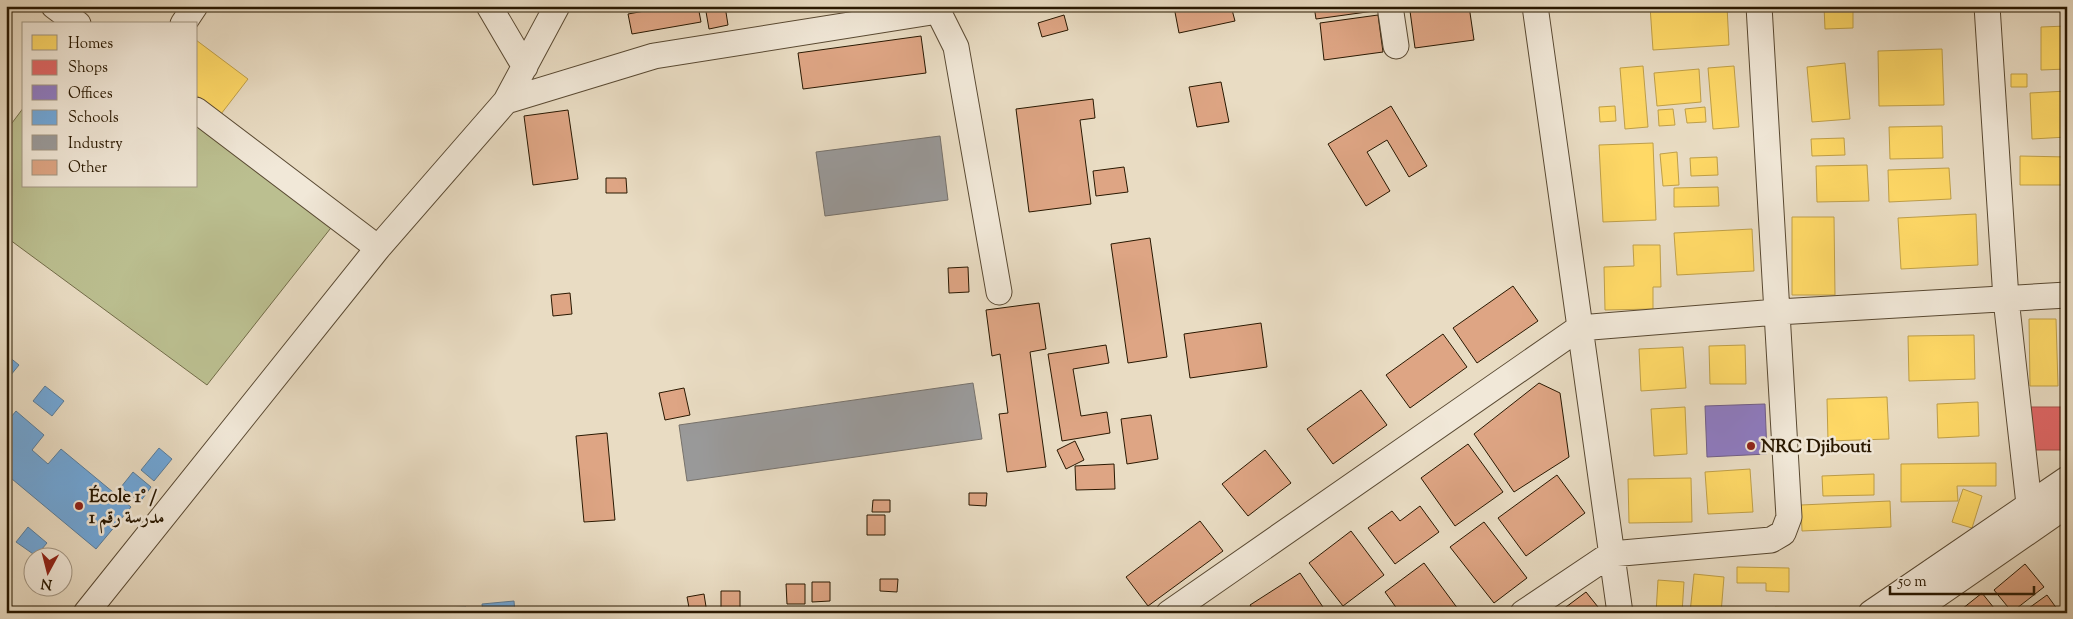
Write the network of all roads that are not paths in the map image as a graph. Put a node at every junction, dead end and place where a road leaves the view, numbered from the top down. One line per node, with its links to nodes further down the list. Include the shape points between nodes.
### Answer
1 (54, 6): 10 (street)
2 (195, 6): 11 (street)
3 (489, 6): 13 (street)
4 (557, 6): 13 (street)
5 (1390, 6): 12 (street)
6 (1535, 6): 21 (street)
7 (1759, 6): 20 (street)
8 (1987, 6): 19 (street)
9 (937, 9): 14 (street, via 654,56); 17 (street, via 956,47)
10 (75, 22)
11 (184, 22)
12 (1396, 46)
13 (524, 67): 14 (street)
14 (506, 101): 16 (street)
15 (198, 112): 16 (street)
16 (378, 248): 27 (street)
17 (999, 292)
18 (2067, 295): 19 (street)
19 (2006, 299): 20 (street); 24 (street)
20 (1777, 312): 21 (street); 25 (street, via 1789,517 1783,533 1771,540)
21 (1579, 328): 25 (street); 28 (street)
22 (2067, 479): 24 (street)
23 (2067, 505): 24 (street)
24 (2034, 514): 26 (street); 31 (street)
25 (1611, 554): 29 (street); 30 (street)
26 (1924, 609)
27 (86, 613)
28 (1169, 613)
29 (1523, 613)
30 (1620, 613)
31 (1871, 613)

